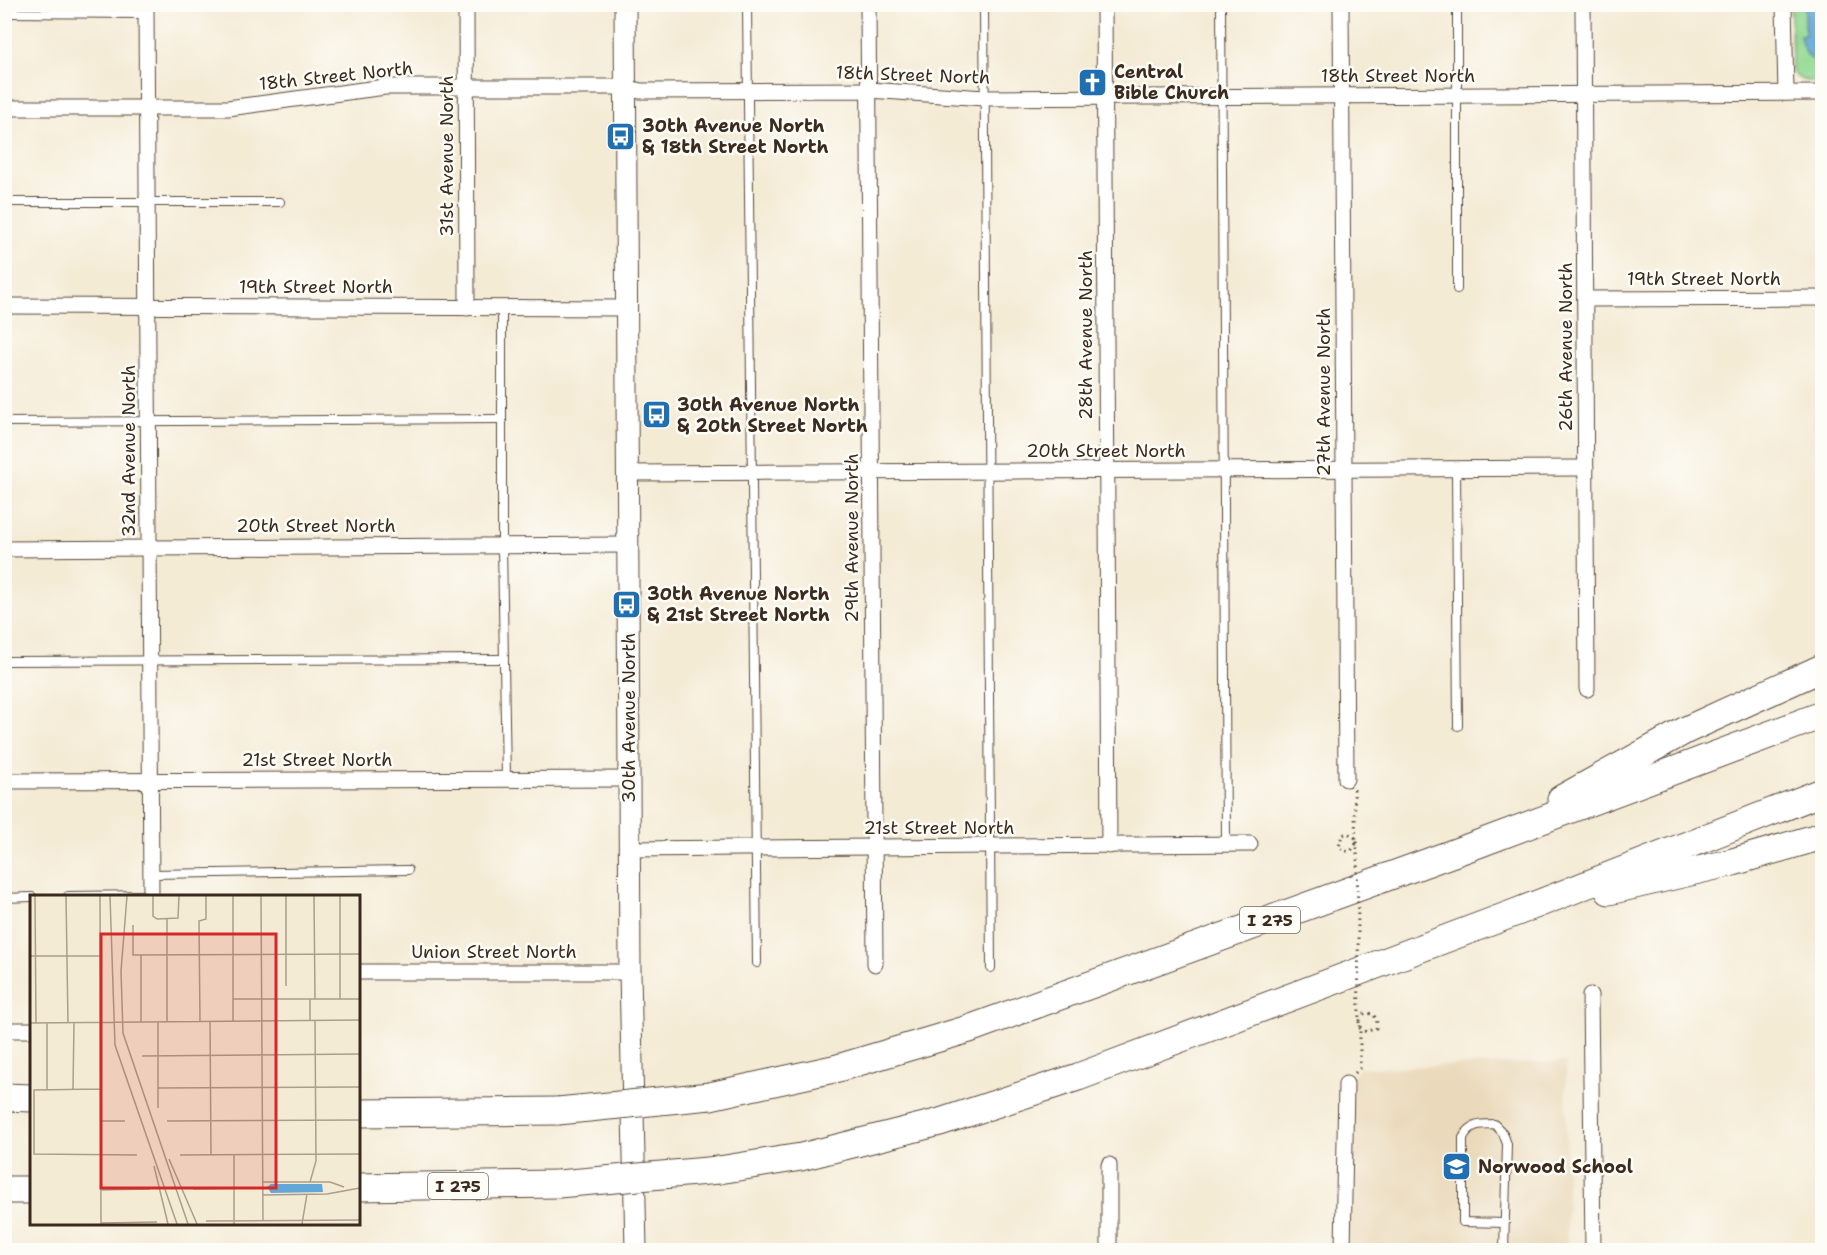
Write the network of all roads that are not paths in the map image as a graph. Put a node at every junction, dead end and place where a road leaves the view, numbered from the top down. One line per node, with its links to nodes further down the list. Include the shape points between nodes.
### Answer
1 (466, 4): 14 (street, 31st Avenue North)
2 (625, 4): 15 (street, 30th Avenue North)
3 (747, 4): 17 (lane)
4 (868, 4): 16 (street, 29th Avenue North)
5 (984, 4): 25 (lane)
6 (1104, 4): 23 (street, 28th Avenue North)
7 (1221, 4): 24 (lane)
8 (1341, 4): 22 (street, 27th Avenue North)
9 (1457, 4): 21 (lane)
10 (1583, 4): 20 (street, 26th Avenue North)
11 (1784, 4): 18 (street)
12 (146, 9): 13 (lane); 27 (street, 32nd Avenue North)
13 (4, 13)
14 (466, 86): 15 (street, 18th Street North); 27 (street, 18th Street North, via 385,87 228,108); 36 (street, 31st Avenue North)
15 (626, 87): 17 (street, 18th Street North, via 640,91); 38 (street, 30th Avenue North)
16 (869, 90): 17 (street, 18th Street North); 25 (street, 18th Street North); 49 (street, 29th Avenue North)
17 (747, 92): 48 (lane)
18 (1786, 93): 19 (street, 18th Street North); 20 (street, 18th Street North)
19 (1822, 93)
20 (1584, 94): 21 (street, 18th Street North); 33 (street, 26th Avenue North)
21 (1457, 95): 22 (street, 18th Street North); 31 (lane)
22 (1342, 96): 24 (street, 18th Street North); 43 (street, 27th Avenue North)
23 (1104, 97): 24 (street, 18th Street North); 25 (street, 18th Street North); 47 (street, 28th Avenue North)
24 (1221, 97): 45 (lane)
25 (984, 98): 46 (lane)
26 (4, 108): 27 (street, 18th Street North)
27 (147, 109): 29 (street, 32nd Avenue North)
28 (4, 202): 29 (lane)
29 (148, 202): 30 (lane); 34 (street, 32nd Avenue North)
30 (280, 202)
31 (1457, 289)
32 (1822, 298): 33 (street, 19th Street North)
33 (1585, 299): 42 (street, 26th Avenue North)
34 (148, 305): 35 (street, 19th Street North); 36 (street, 19th Street North); 40 (street, 32nd Avenue North)
35 (4, 306)
36 (466, 308): 37 (street, 19th Street North)
37 (502, 308): 38 (street, 19th Street North); 39 (lane)
38 (626, 308): 50 (street, 30th Avenue North)
39 (502, 419): 40 (lane); 51 (lane)
40 (149, 421): 41 (lane); 53 (street, 32nd Avenue North)
41 (4, 422)
42 (1586, 468): 44 (street, 20th Street North); 59 (street, 26th Avenue North)
43 (1344, 469): 44 (street, 20th Street North); 45 (street, 20th Street North); 64 (street, 27th Avenue North)
44 (1456, 469): 61 (lane)
45 (1224, 470): 47 (street, 20th Street North); 69 (lane)
46 (987, 471): 47 (street, 20th Street North); 49 (street, 20th Street North); 74 (lane)
47 (1107, 471): 72 (street, 28th Avenue North)
48 (751, 472): 49 (street, 20th Street North); 50 (street, 20th Street North); 75 (lane)
49 (871, 472): 73 (street, 29th Avenue North)
50 (627, 473): 52 (street, 30th Avenue North)
51 (502, 545): 52 (street, 20th Street North); 53 (street, 20th Street North); 55 (lane)
52 (628, 545): 63 (street, 30th Avenue North)
53 (149, 546): 54 (street, 20th Street North); 56 (street, 32nd Avenue North)
54 (4, 549)
55 (504, 659): 56 (lane); 62 (lane)
56 (150, 660): 57 (lane); 65 (street, 32nd Avenue North)
57 (4, 661)
58 (1822, 668): 71 (highway, via 1686,730)
59 (1587, 689)
60 (1822, 715): 71 (highway, I 275)
61 (1458, 726)
62 (506, 779): 63 (street, 21st Street North); 65 (street, 21st Street North)
63 (629, 779): 76 (street, 30th Avenue North)
64 (1346, 779)
65 (150, 780): 66 (street, 21st Street North); 78 (street, 32nd Avenue North)
66 (4, 781)
67 (1822, 792): 82 (highway, I 275)
68 (1822, 836): 82 (highway, via 1733,862)
69 (1226, 844): 70 (street, 21st Street North); 72 (street, 21st Street North)
70 (1250, 844)
71 (1478, 844): 94 (highway, I 275, bridge, via 969,1029 838,1068 710,1096 558,1111)
72 (1109, 846): 74 (street, 21st Street North)
73 (873, 847): 74 (street, 21st Street North); 75 (street, 21st Street North); 84 (street, 29th Avenue North)
74 (990, 847): 85 (lane)
75 (757, 848): 76 (street, 21st Street North); 83 (lane)
76 (629, 849): 87 (street, 30th Avenue North)
77 (408, 870): 78 (lane)
78 (151, 874): 79 (street, 32nd Avenue North)
79 (151, 895)
80 (30, 897): 81 (lane)
81 (4, 898)
82 (1517, 912): 96 (highway, I 275, bridge, via 1078,1077 940,1122 801,1156 719,1170 558,1184)
83 (757, 963)
84 (875, 964)
85 (991, 968)
86 (360, 972): 87 (street, Union Street North)
87 (630, 972): 100 (street, 30th Avenue North)
88 (1590, 995): 104 (street)
89 (4, 1030): 90 (street)
90 (30, 1030)
91 (1346, 1084): 102 (street)
92 (4, 1096): 93 (highway)
93 (30, 1098)
94 (360, 1113)
95 (1109, 1165): 101 (street)
96 (360, 1187)
97 (4, 1190): 98 (highway)
98 (30, 1190)
99 (1505, 1223): 99 (lane, via 1507,1144 1494,1124 1478,1124 1468,1128 1463,1138 1463,1222); 103 (lane)
100 (636, 1251)
101 (1109, 1251)
102 (1343, 1251)
103 (1504, 1251)
104 (1593, 1251)

